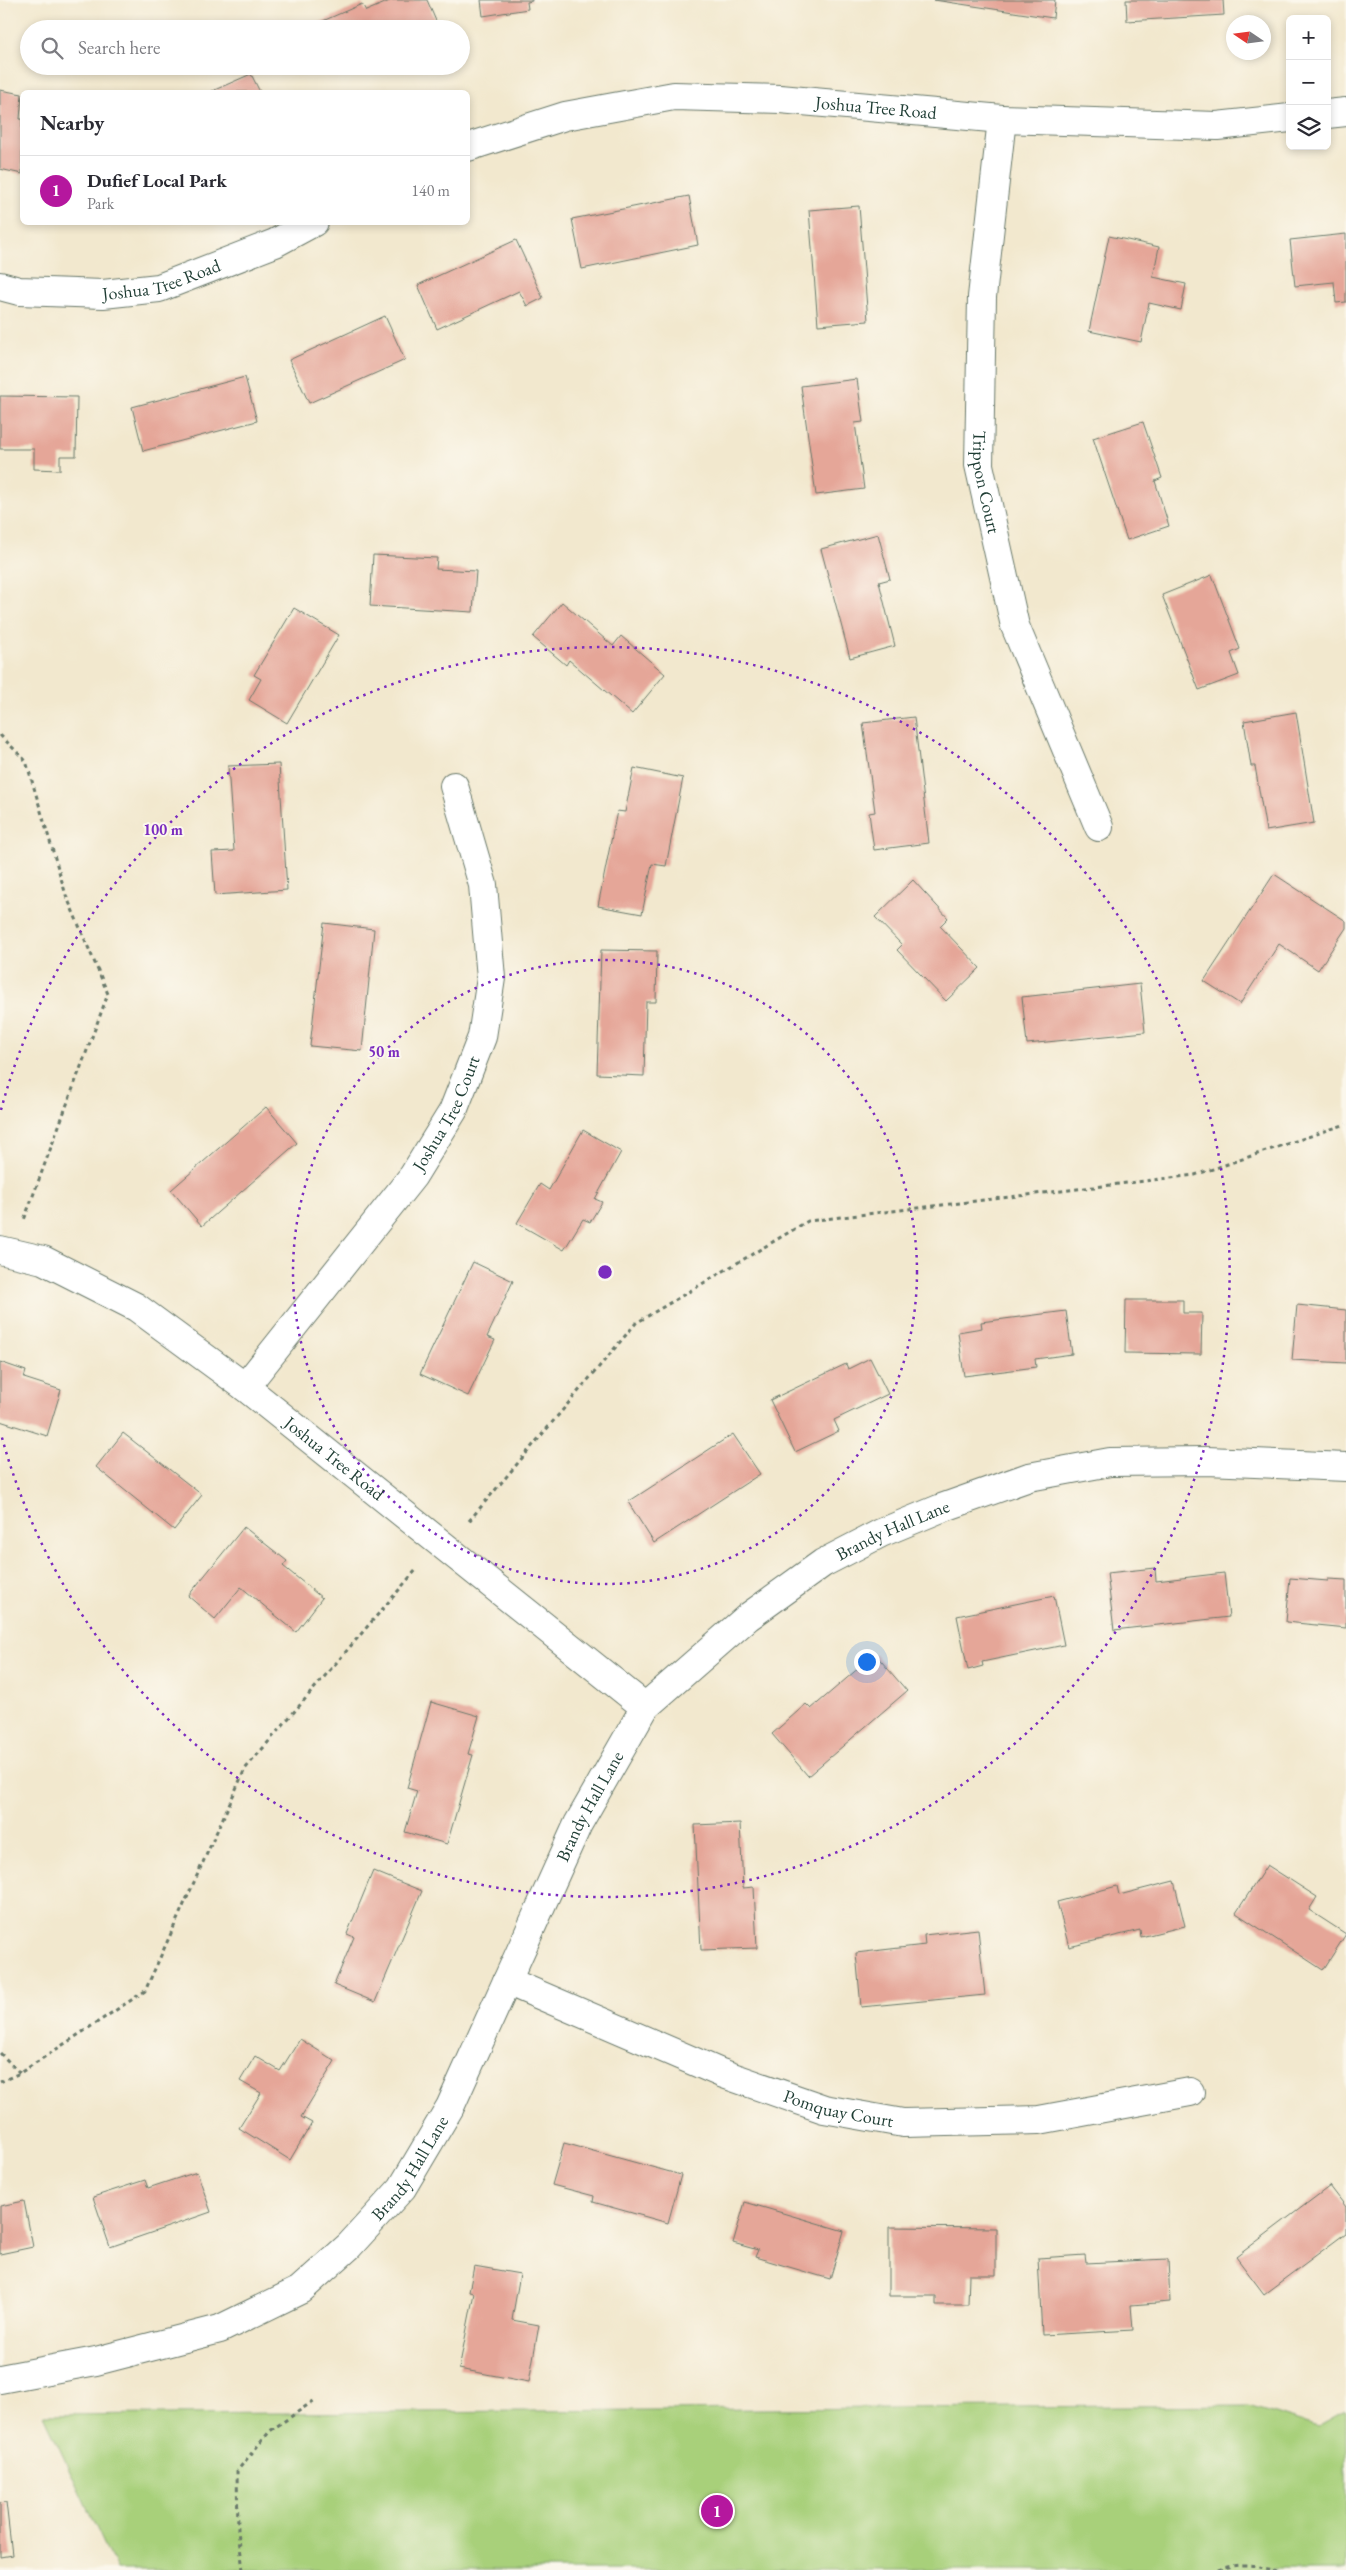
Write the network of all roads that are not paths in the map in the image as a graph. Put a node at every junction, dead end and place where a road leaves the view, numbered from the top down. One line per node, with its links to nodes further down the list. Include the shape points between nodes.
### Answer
1 (1346, 112): 2 (street)
2 (1331, 114)
3 (1286, 118): 4 (street, Joshua Tree Road, via 1217,126)
4 (1002, 119): 5 (street, Joshua Tree Road, via 780,99 674,96 565,116); 9 (street, Trippon Court, via 982,297 979,465 1015,626)
5 (470, 146)
6 (308, 225): 7 (street, Joshua Tree Road, via 275,243 159,288 103,294 18,291)
7 (0, 286)
8 (454, 786): 11 (street, Joshua Tree Court, via 483,885 490,978 482,1037 454,1110 413,1176)
9 (1099, 827)
10 (6, 1251): 11 (street, Joshua Tree Road, via 43,1260 136,1307)
11 (244, 1387): 13 (street, Joshua Tree Road)
12 (1346, 1467): 13 (street, Brandy Hall Lane, via 1207,1461 1110,1462 1029,1477 898,1526 823,1563 748,1617)
13 (645, 1707): 14 (street, Brandy Hall Lane, via 578,1824)
14 (507, 1981): 15 (street, Pomquay Court, via 721,2073 824,2109 903,2123 1040,2120); 16 (street, Brandy Hall Lane, via 450,2107 402,2188 349,2246 300,2290 220,2329 96,2361)
15 (1190, 2092)
16 (0, 2379)

